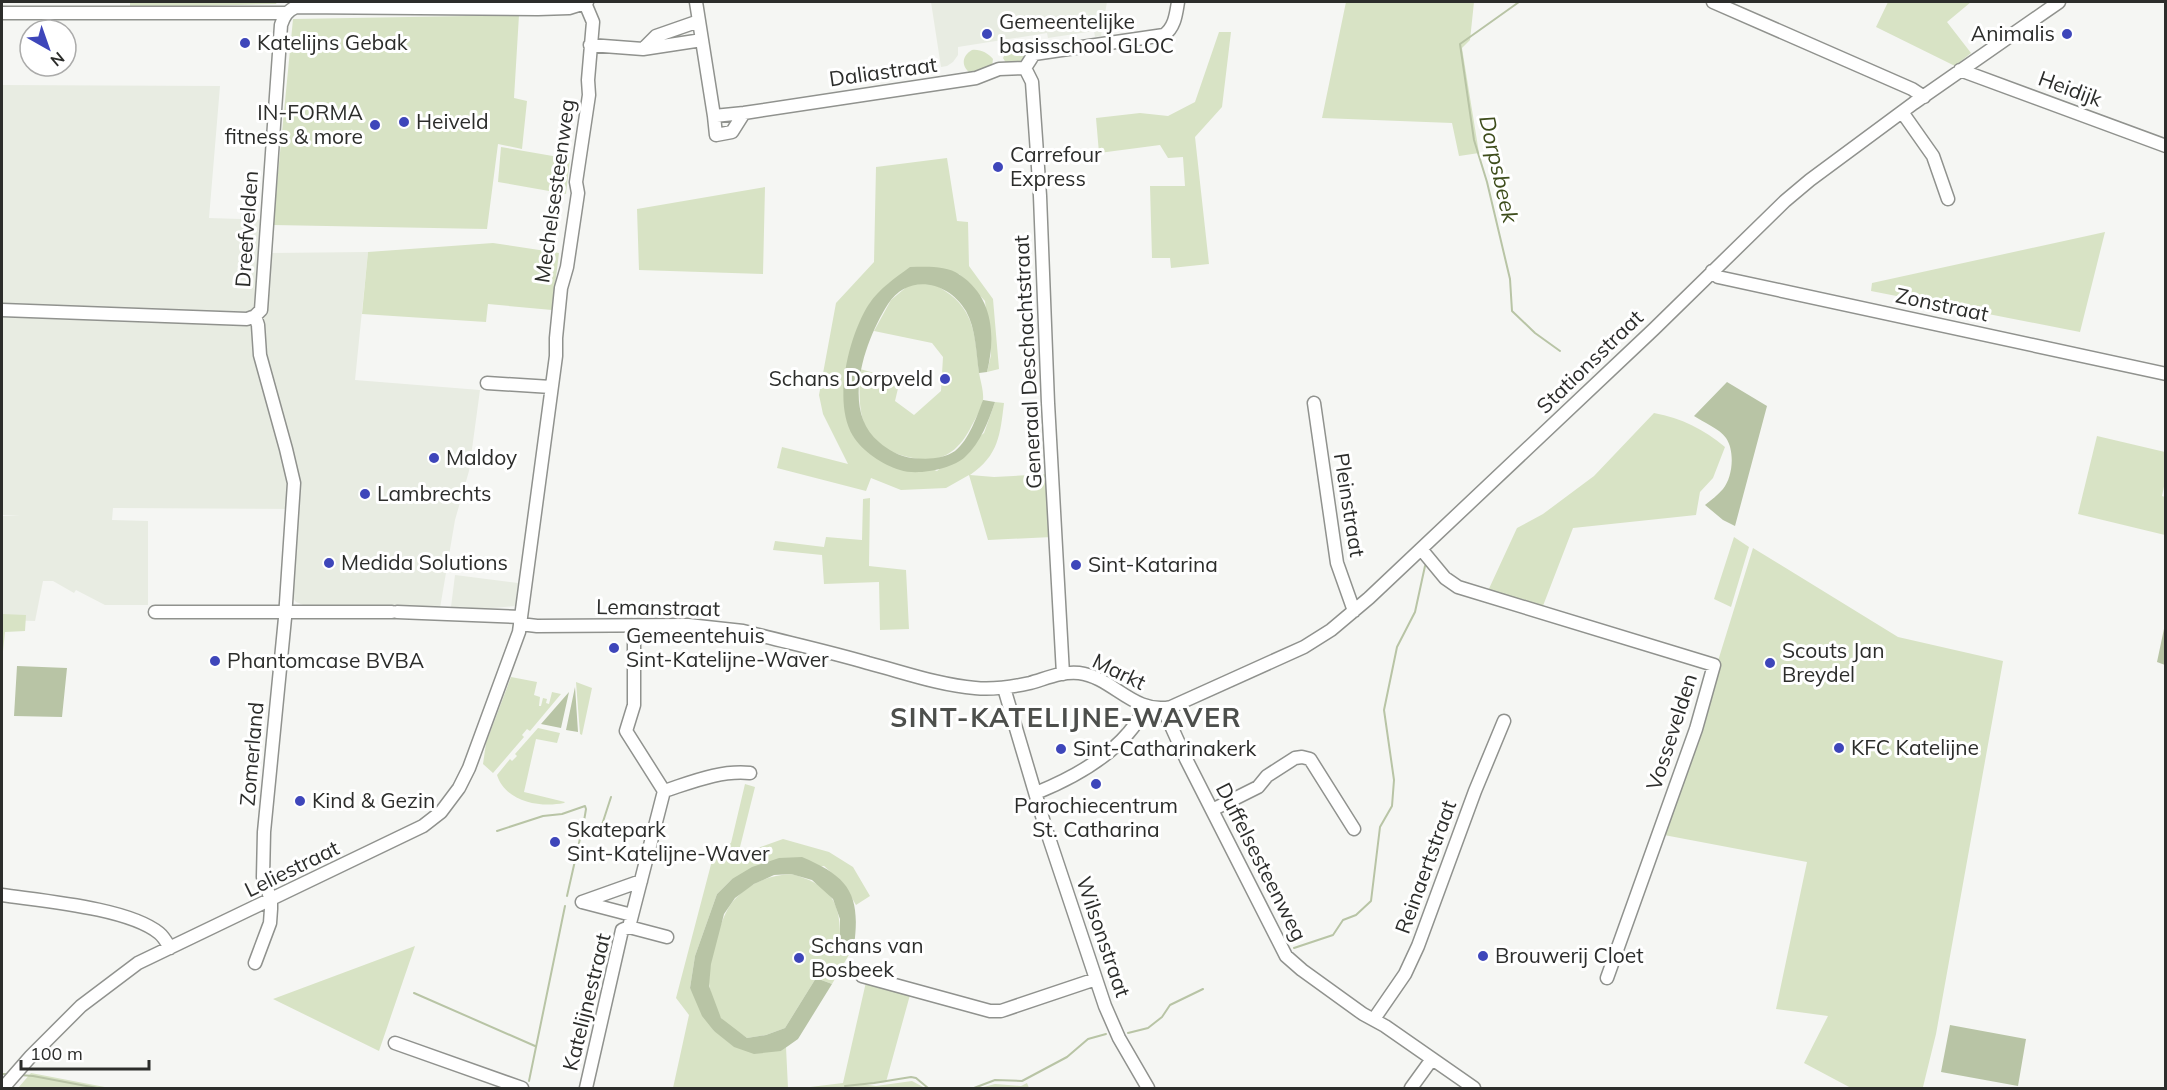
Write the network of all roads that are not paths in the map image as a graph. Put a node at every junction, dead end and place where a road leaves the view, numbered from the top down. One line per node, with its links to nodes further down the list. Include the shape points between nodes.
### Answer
1 (586, 2): 8 (street, via 569,8 538,9 296,7); 11 (street, Mechelsesteenweg, via 593,22)
2 (696, 2): 9 (street)
3 (1178, 2): 13 (street, via 1171,30 1164,35 1034,54)
4 (1713, 2): 15 (street)
5 (2060, 2): 6 (street, Stationsstraat)
6 (2044, 6): 14 (street, Stationsstraat)
7 (2, 13): 8 (street)
8 (286, 13): 23 (street, Dreefvelden, via 281,25 261,310)
9 (699, 21): 10 (street); 12 (street, via 656,36)
10 (702, 40): 12 (street); 18 (street)
11 (590, 45): 12 (street); 26 (street, Mechelsesteenweg, via 589,95 576,182 578,193 561,288)
12 (643, 49)
13 (1025, 68): 17 (street, Daliastraat, via 999,69 965,80); 34 (street, Generaal Deschachtstraat, via 1032,82 1040,196)
14 (1960, 70): 15 (street, Stationsstraat); 19 (street, Heidijk)
15 (1924, 97): 16 (street, Stationsstraat)
16 (1902, 112): 20 (street, via 1933,156); 21 (street, Stationsstraat, via 1810,180)
17 (744, 113): 18 (street, Daliastraat); 18 (street, via 732,132 716,135)
18 (714, 116)
19 (2166, 146)
20 (1948, 199)
21 (1712, 271): 24 (street, Zonstraat, via 1718,277); 28 (street, Stationsstraat)
22 (2, 310): 23 (street, Dreefvelden, via 247,319)
23 (255, 316): 30 (street, Dreefvelden, via 260,355 294,483)
24 (2166, 374)
25 (487, 383): 26 (street)
26 (551, 387): 32 (street, Mechelsesteenweg)
27 (1314, 403): 29 (street, Pleinstraat, via 1337,563)
28 (1420, 549): 29 (street, Stationsstraat); 53 (street, Vossevelden, via 1458,587 1714,665 1696,729)
29 (1354, 610): 37 (street, Stationsstraat, via 1304,647)
30 (284, 611): 31 (street); 32 (street, via 394,612); 46 (street, Zomerland, via 264,832 263,877)
31 (155, 612)
32 (521, 620): 33 (street, Lemanstraat, via 537,626); 46 (street, Leliestraat, via 469,768 441,812 423,826)
33 (634, 627): 35 (street, Lemanstraat, via 688,625 743,631 960,686); 40 (street, via 634,705 626,730)
34 (1063, 674): 35 (street, Markt); 36 (street, Markt, via 1077,672 1094,677)
35 (1004, 688): 41 (street)
36 (1146, 706): 37 (street); 41 (street, Markt, via 1120,742 1062,782)
37 (1163, 708): 42 (street, Duffelsesteenweg)
38 (1504, 721): 54 (street, Reinaertstraat, via 1418,946)
39 (750, 773): 40 (street, via 708,776)
40 (664, 791): 44 (street, Katelijnestraat)
41 (1036, 793): 52 (street, Wilsonstraat)
42 (1212, 810): 43 (street, via 1258,787 1267,776 1302,757 1310,759); 54 (street, Duffelsesteenweg, via 1286,956)
43 (1354, 830)
44 (641, 881): 47 (street, Katelijnestraat); 47 (street, Katelijnestraat, via 582,902)
45 (2, 895): 49 (street, via 96,910 142,922 161,934)
46 (271, 900): 49 (street, Leliestraat); 50 (street, via 270,923)
47 (631, 921): 48 (street, Katelijnestraat); 59 (street, Katelijnestraat, via 622,930)
48 (667, 937)
49 (170, 948): 57 (street, Leliestraat, via 138,963 81,1006)
50 (255, 963)
51 (862, 975): 52 (street, via 990,1011 1001,1011)
52 (1096, 978): 60 (street, Wilsonstraat, via 1119,1038)
53 (1607, 978)
54 (1374, 1019): 56 (street, Duffelsesteenweg)
55 (395, 1042): 58 (street)
56 (1432, 1059): 61 (street); 62 (street, Duffelsesteenweg)
57 (3, 1089)
58 (522, 1089)
59 (586, 1089)
60 (1148, 1089)
61 (1411, 1089)
62 (1474, 1089)

